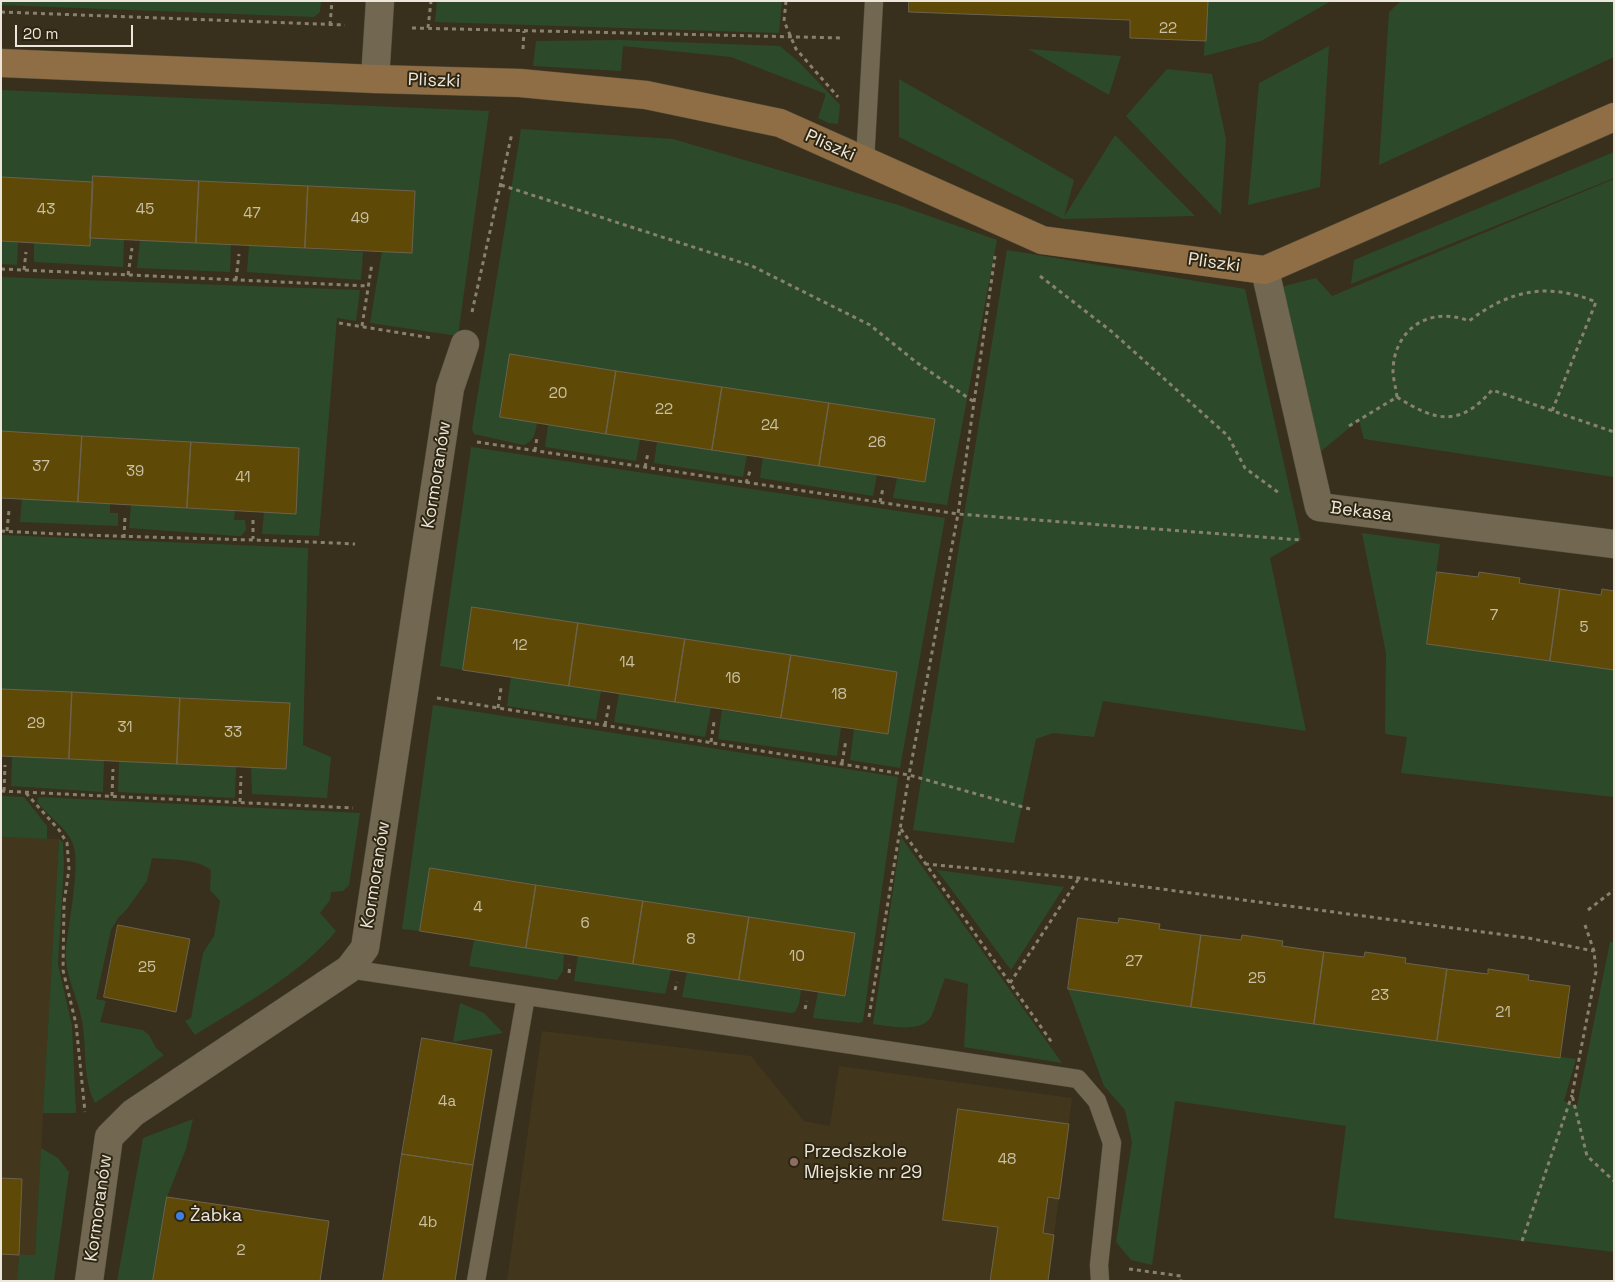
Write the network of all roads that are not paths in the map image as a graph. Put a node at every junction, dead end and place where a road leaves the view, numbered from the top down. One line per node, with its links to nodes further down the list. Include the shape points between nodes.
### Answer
1 (380, 1): 4 (street)
2 (874, 1): 6 (lane)
3 (1, 63): 4 (street, Pliszki)
4 (375, 79): 6 (street, Pliszki, via 520,83 646,96 780,123)
5 (1614, 117): 7 (street, Pliszki)
6 (865, 161): 7 (street, Pliszki, via 1042,240)
7 (1265, 270): 9 (street, Bekasa, via 1319,507)
8 (465, 344): 10 (street, Kormoranów, via 450,388 365,948)
9 (1614, 544)
10 (349, 969): 11 (lane); 13 (street, Kormoranów, via 133,1113 109,1138)
11 (526, 996): 12 (lane, via 1078,1079 1097,1101 1112,1143); 14 (lane)
12 (1099, 1273)
13 (89, 1281)
14 (476, 1281)

